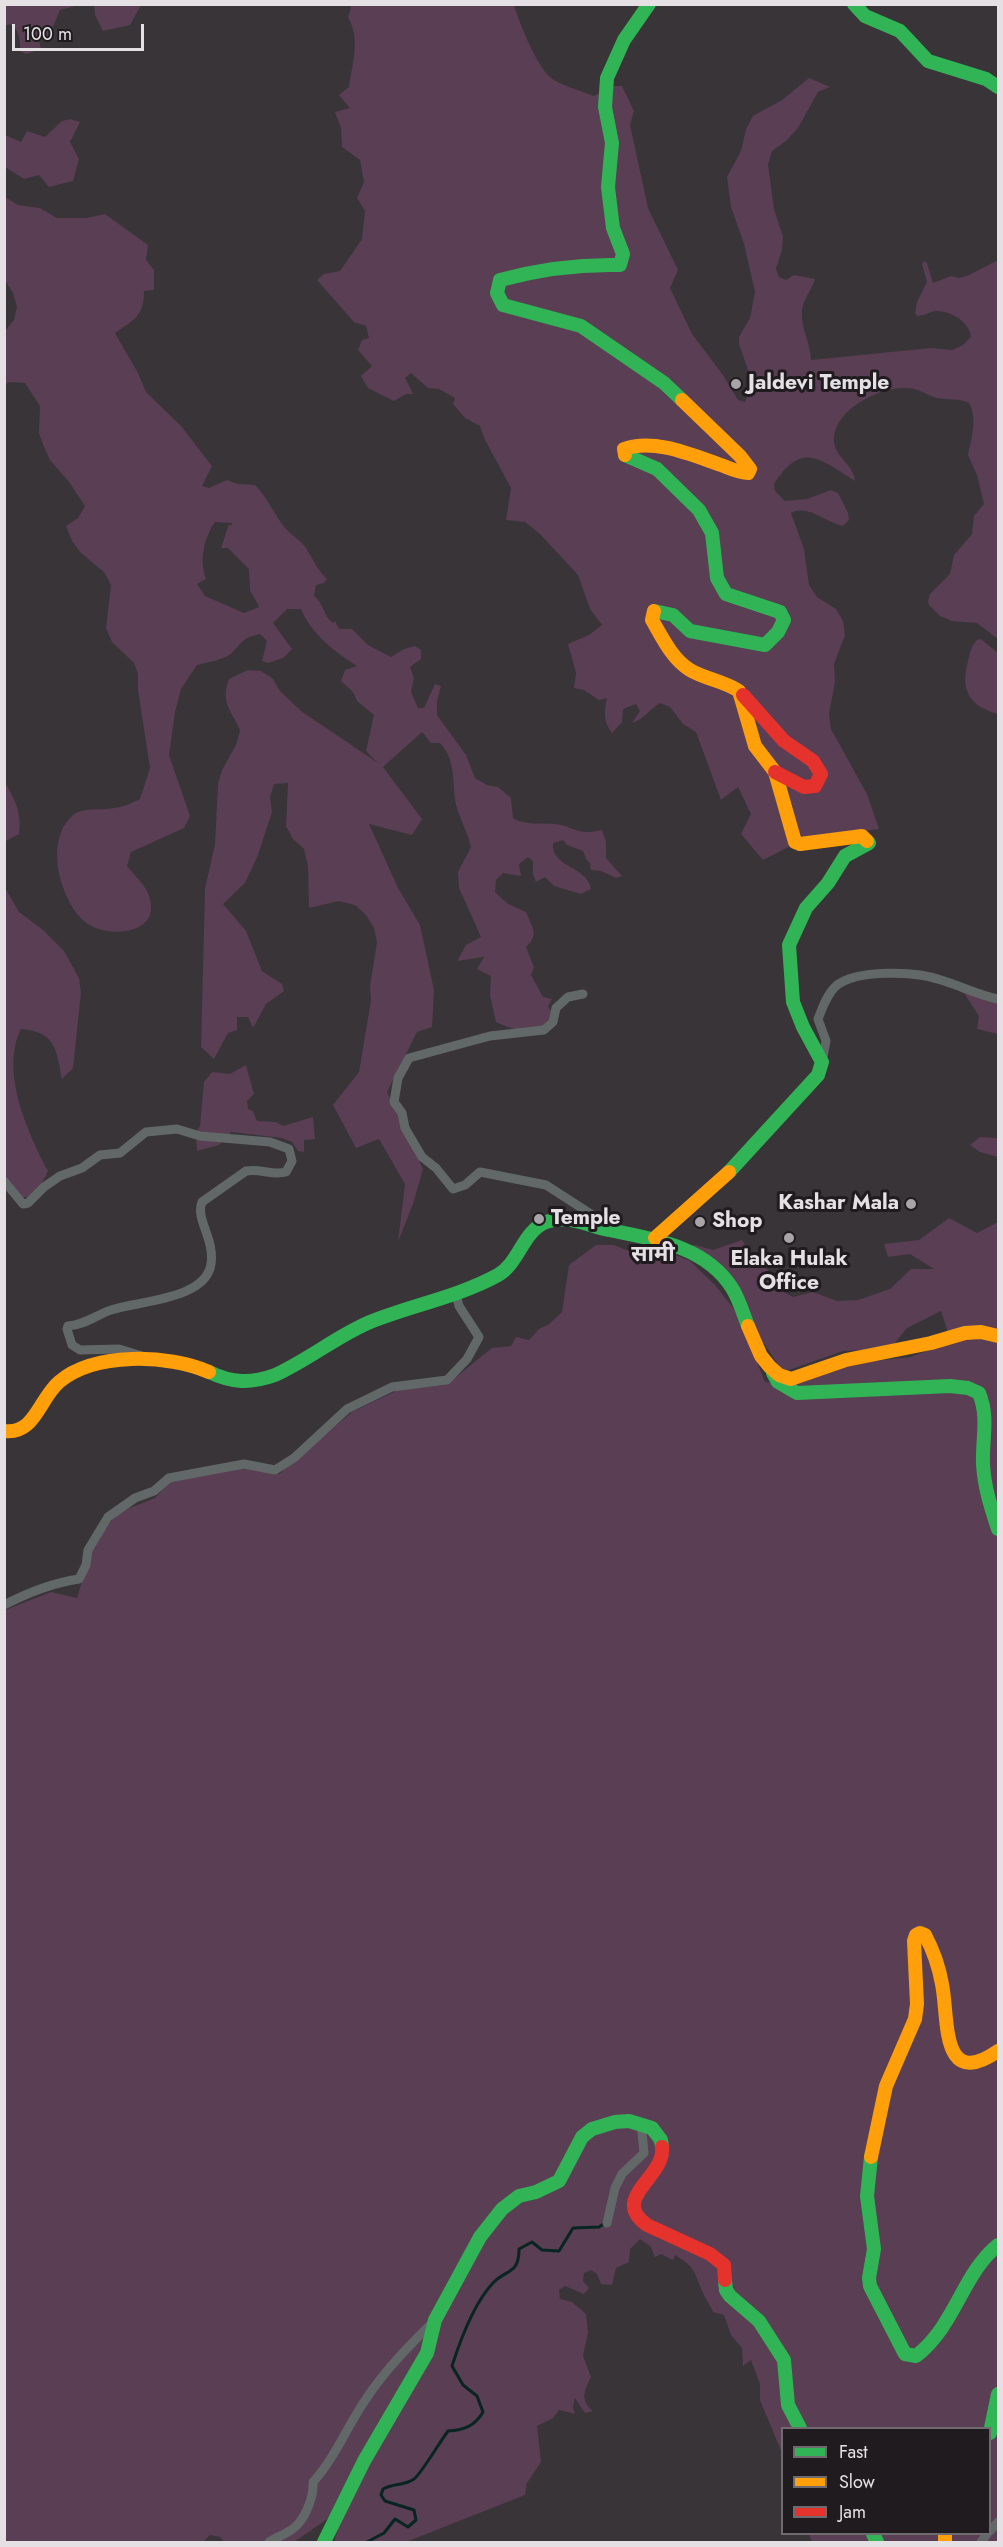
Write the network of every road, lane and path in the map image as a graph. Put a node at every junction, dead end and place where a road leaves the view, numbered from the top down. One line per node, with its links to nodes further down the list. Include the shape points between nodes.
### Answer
1 (649, 4): 4 (main road, via 624,40 607,78 605,107 612,143 608,188 613,228 623,260 620,265 583,264 536,270 500,280 496,298 503,305 581,327 623,354 664,383 750,469 743,473 698,457 638,443 624,449 625,455 657,469 699,510 712,533 717,578 726,594 780,612 784,620 765,645 690,631 673,615 654,611 652,620 681,662 690,670 727,682)
2 (854, 4): 3 (main road, via 865,16 900,31 933,64 986,79)
3 (999, 87)
4 (739, 691): 5 (main road, via 755,746); 5 (main road, via 784,741 813,761 821,774 815,786 804,787)
5 (775, 772): 8 (main road, via 795,842 862,836 868,843 845,856 806,908 789,945 793,1002)
6 (583, 994): 10 (street, via 568,997 556,1008 553,1022 544,1030 490,1035 410,1058 398,1078 394,1102 422,1157 453,1189 465,1185 480,1172 546,1185)
7 (999, 999): 8 (street, via 940,979 906,974 861,975 836,986 818,1019 826,1041)
8 (822, 1062): 11 (main road, via 818,1075 744,1155)
9 (4, 1181): 14 (street, via 23,1204 28,1203 60,1176 82,1168 100,1155 120,1153 146,1132 177,1129 200,1136 253,1139 289,1149 292,1161 286,1172 246,1171 202,1202 200,1214 211,1240 212,1254 210,1270 201,1281 176,1297 109,1310 66,1329 72,1345 80,1350 119,1349)
10 (620, 1233): 11 (main road); 12 (main road, via 571,1221 544,1222 532,1231 509,1267)
11 (655, 1238): 15 (main road, via 700,1257 723,1278)
12 (456, 1294): 14 (main road, via 403,1308 365,1324 328,1347 246,1383 231,1382 178,1361); 18 (street, via 478,1337 467,1359 447,1380 392,1387 347,1409 294,1458 275,1470 244,1464 169,1478 108,1517 88,1550 79,1579 55,1583)
13 (999, 1336): 15 (main road, via 971,1332 838,1362 792,1379)
14 (150, 1360): 16 (main road, via 102,1363 81,1369 57,1384 23,1431)
15 (771, 1369): 17 (main road, via 778,1383 797,1393 950,1386 979,1392 986,1416 983,1462)
16 (4, 1431)
17 (999, 1529)
18 (4, 1605)
19 (999, 2051): 22 (main road, via 982,2062 971,2064 959,2059 948,2035 942,1987 931,1947 925,1935 916,1935 915,2019 886,2086 870,2160 867,2196 874,2239 870,2286 904,2354 916,2355 934,2340 957,2309 989,2252)
20 (641, 2123): 21 (street, via 644,2153 622,2174); 23 (main road, via 615,2122 592,2129 582,2137 559,2181 519,2196 502,2209 480,2237); 25 (main road, via 652,2128 661,2140 663,2156 635,2195 640,2220 710,2254 724,2265 726,2290 759,2321 780,2351 788,2405)
21 (607, 2223)
22 (999, 2245)
23 (435, 2320): 27 (street, via 365,2399 338,2449 313,2482 314,2490 298,2525); 28 (main road, via 427,2353 364,2461)
24 (999, 2394): 26 (main road)
25 (799, 2427)
26 (991, 2429)
27 (269, 2542)
28 (324, 2542)

